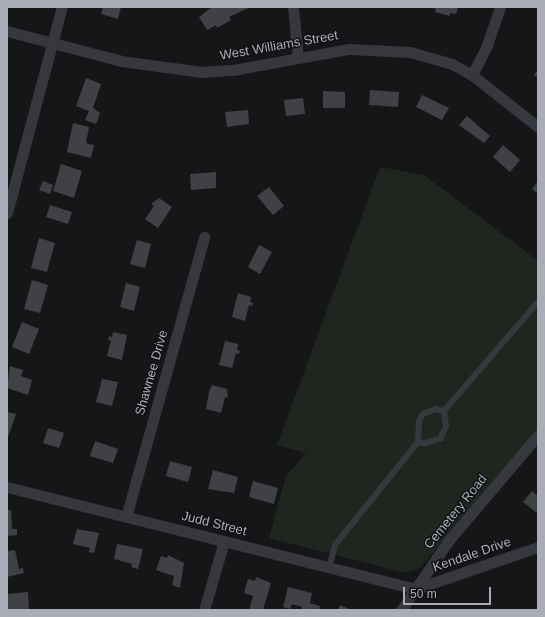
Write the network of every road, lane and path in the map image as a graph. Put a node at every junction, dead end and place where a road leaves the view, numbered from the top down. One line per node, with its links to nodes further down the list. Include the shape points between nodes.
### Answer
1 (62, 7): 5 (street)
2 (293, 7): 6 (street)
3 (500, 7): 7 (street, via 487,45)
4 (7, 31): 5 (street, West Williams Street)
5 (52, 44): 6 (street, West Williams Street, via 121,61 202,72 233,70); 9 (street)
6 (298, 58): 7 (street, West Williams Street, via 349,49 410,52 452,64)
7 (472, 75): 8 (street, West Williams Street)
8 (538, 127)
9 (7, 213)
10 (204, 237): 16 (street, Shawnee Drive)
11 (538, 302): 12 (lane)
12 (444, 411): 14 (lane, via 436,409 423,414 418,424); 14 (lane, via 446,426 440,439)
13 (538, 436): 20 (street, Cemetery Road, via 449,540)
14 (418, 442): 19 (lane, via 334,545)
15 (7, 487): 16 (street, Judd Street)
16 (126, 517): 17 (street, Judd Street)
17 (224, 541): 19 (street, Judd Street); 21 (street)
18 (538, 547): 20 (street, Kendale Drive)
19 (329, 568): 20 (street, Judd Street)
20 (415, 589): 22 (street, Cemetery Road)
21 (204, 610)
22 (401, 610)

